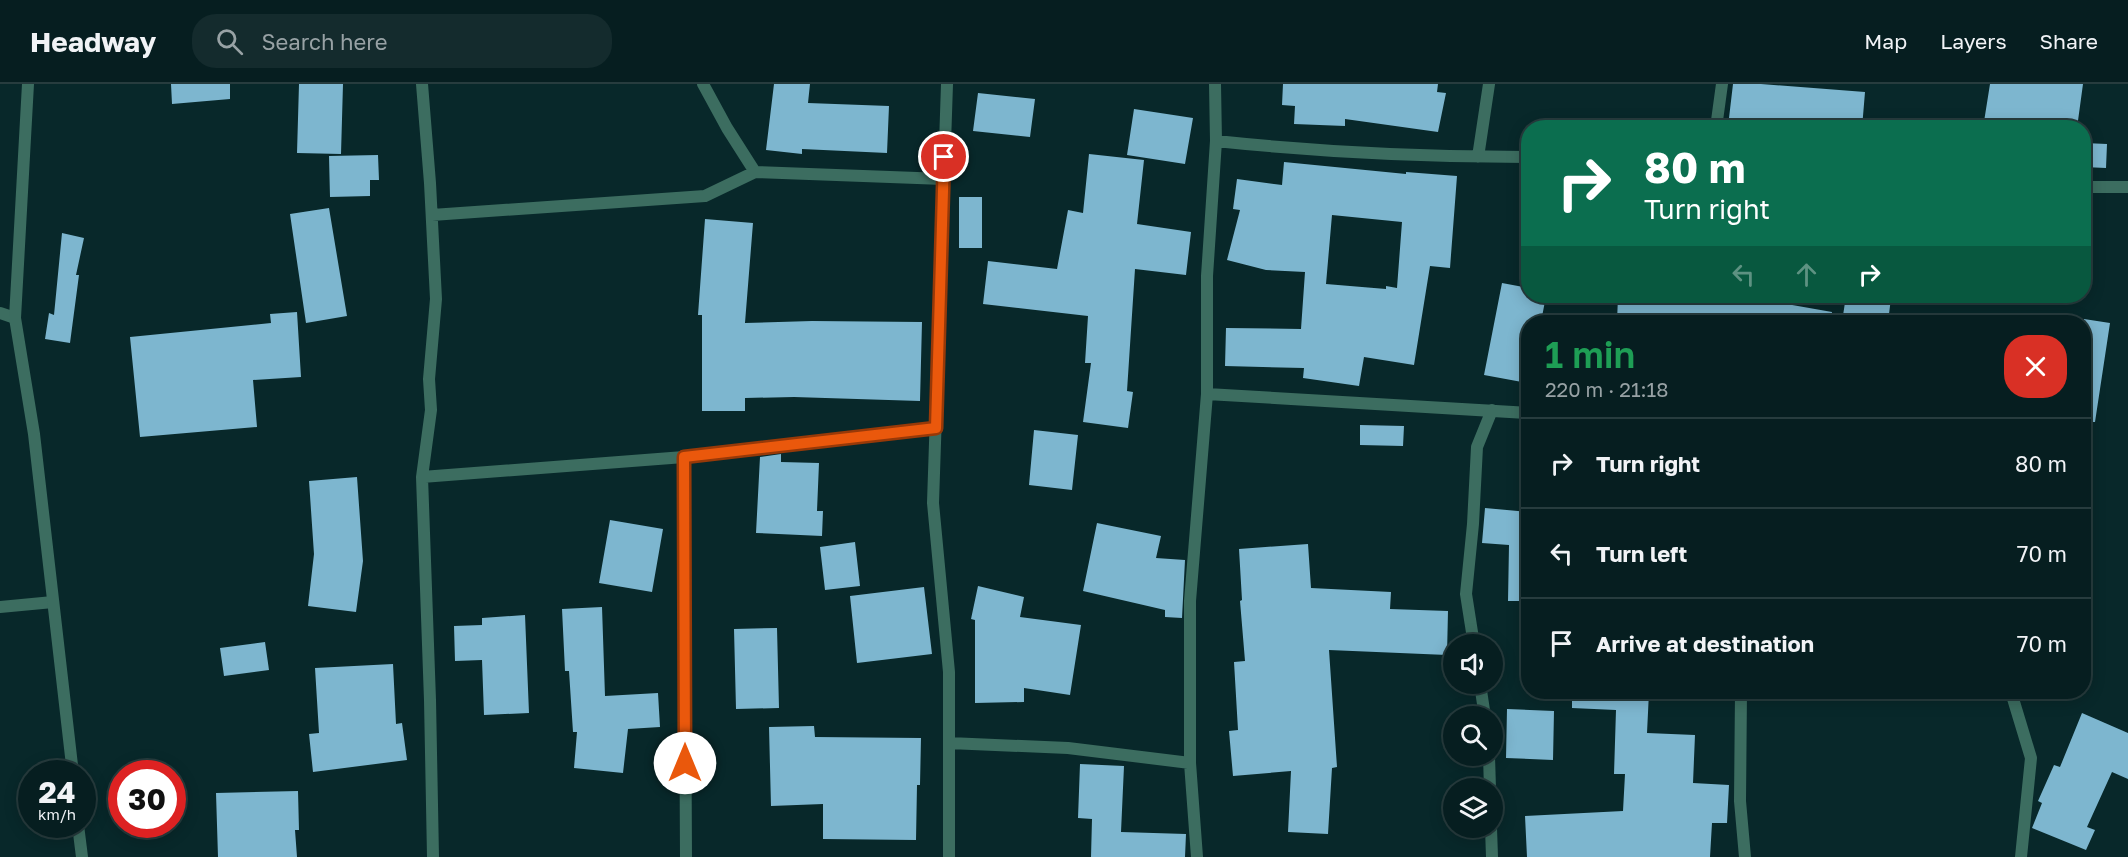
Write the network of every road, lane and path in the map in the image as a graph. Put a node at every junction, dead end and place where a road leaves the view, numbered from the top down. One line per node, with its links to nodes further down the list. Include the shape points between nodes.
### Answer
1 (28, 84): 18 (street)
2 (422, 84): 16 (street)
3 (703, 84): 12 (street)
4 (947, 84): 13 (street)
5 (1215, 84): 9 (street)
6 (1489, 84): 10 (street)
7 (1722, 84): 8 (street)
8 (1717, 120)
9 (1216, 141): 10 (street, via 1296,149); 19 (street, via 1207,276)
10 (1478, 157): 11 (street)
11 (1521, 157)
12 (755, 172): 13 (street); 16 (street, via 705,196)
13 (944, 179): 22 (street)
14 (2091, 187): 15 (street)
15 (2128, 187)
16 (432, 215): 24 (street, via 436,299 429,379 431,410)
17 (0, 313): 18 (street)
18 (15, 318): 25 (street, via 34,434)
19 (1207, 394): 20 (street); 32 (street, via 1190,601)
20 (1492, 410): 21 (street); 27 (street, via 1477,447 1466,594)
21 (1521, 412)
22 (936, 428): 23 (street); 30 (street, via 933,503 949,672)
23 (684, 457): 24 (street); 37 (street)
24 (423, 477): 36 (street)
25 (53, 602): 26 (street); 31 (street)
26 (0, 607)
27 (1472, 634)
28 (1742, 699): 41 (street, via 1740,801)
29 (2013, 699): 42 (street, via 2031,758)
30 (949, 743): 32 (street, via 1068,748); 38 (street)
31 (71, 760)
32 (1190, 763): 39 (street)
33 (80, 838): 35 (street)
34 (1491, 838): 40 (street)
35 (82, 857)
36 (433, 857)
37 (686, 857)
38 (949, 857)
39 (1197, 857)
40 (1492, 857)
41 (1745, 857)
42 (2022, 857)

